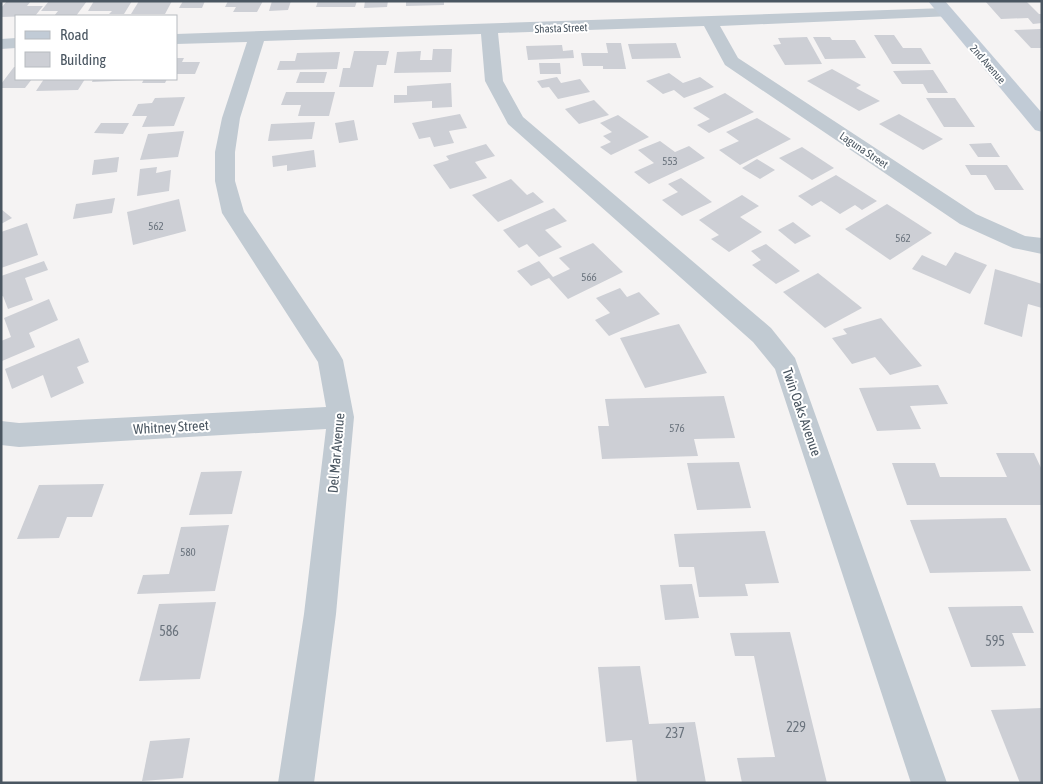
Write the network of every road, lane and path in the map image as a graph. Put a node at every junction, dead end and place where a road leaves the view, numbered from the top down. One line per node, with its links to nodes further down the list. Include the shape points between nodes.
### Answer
1 (941, 7): 2 (street, Shasta Street); 8 (street, 2nd Avenue)
2 (710, 23): 3 (street, Shasta Street); 9 (street, Laguna Street, via 731,61 968,219 1020,242)
3 (489, 30): 4 (street, Shasta Street); 13 (street, Twin Oaks Avenue, via 494,81 515,120 762,335 786,365)
4 (257, 37): 5 (street, Shasta Street); 10 (street, Del Mar Avenue, via 231,118 225,152 225,181 232,213 330,360)
5 (178, 39)
6 (15, 43): 7 (street)
7 (1, 44)
8 (1042, 126)
9 (1042, 246)
10 (341, 416): 11 (street, Whitney Street, via 19,435); 12 (street, Del Mar Avenue, via 320,614)
11 (1, 432)
12 (296, 783)
13 (929, 783)

